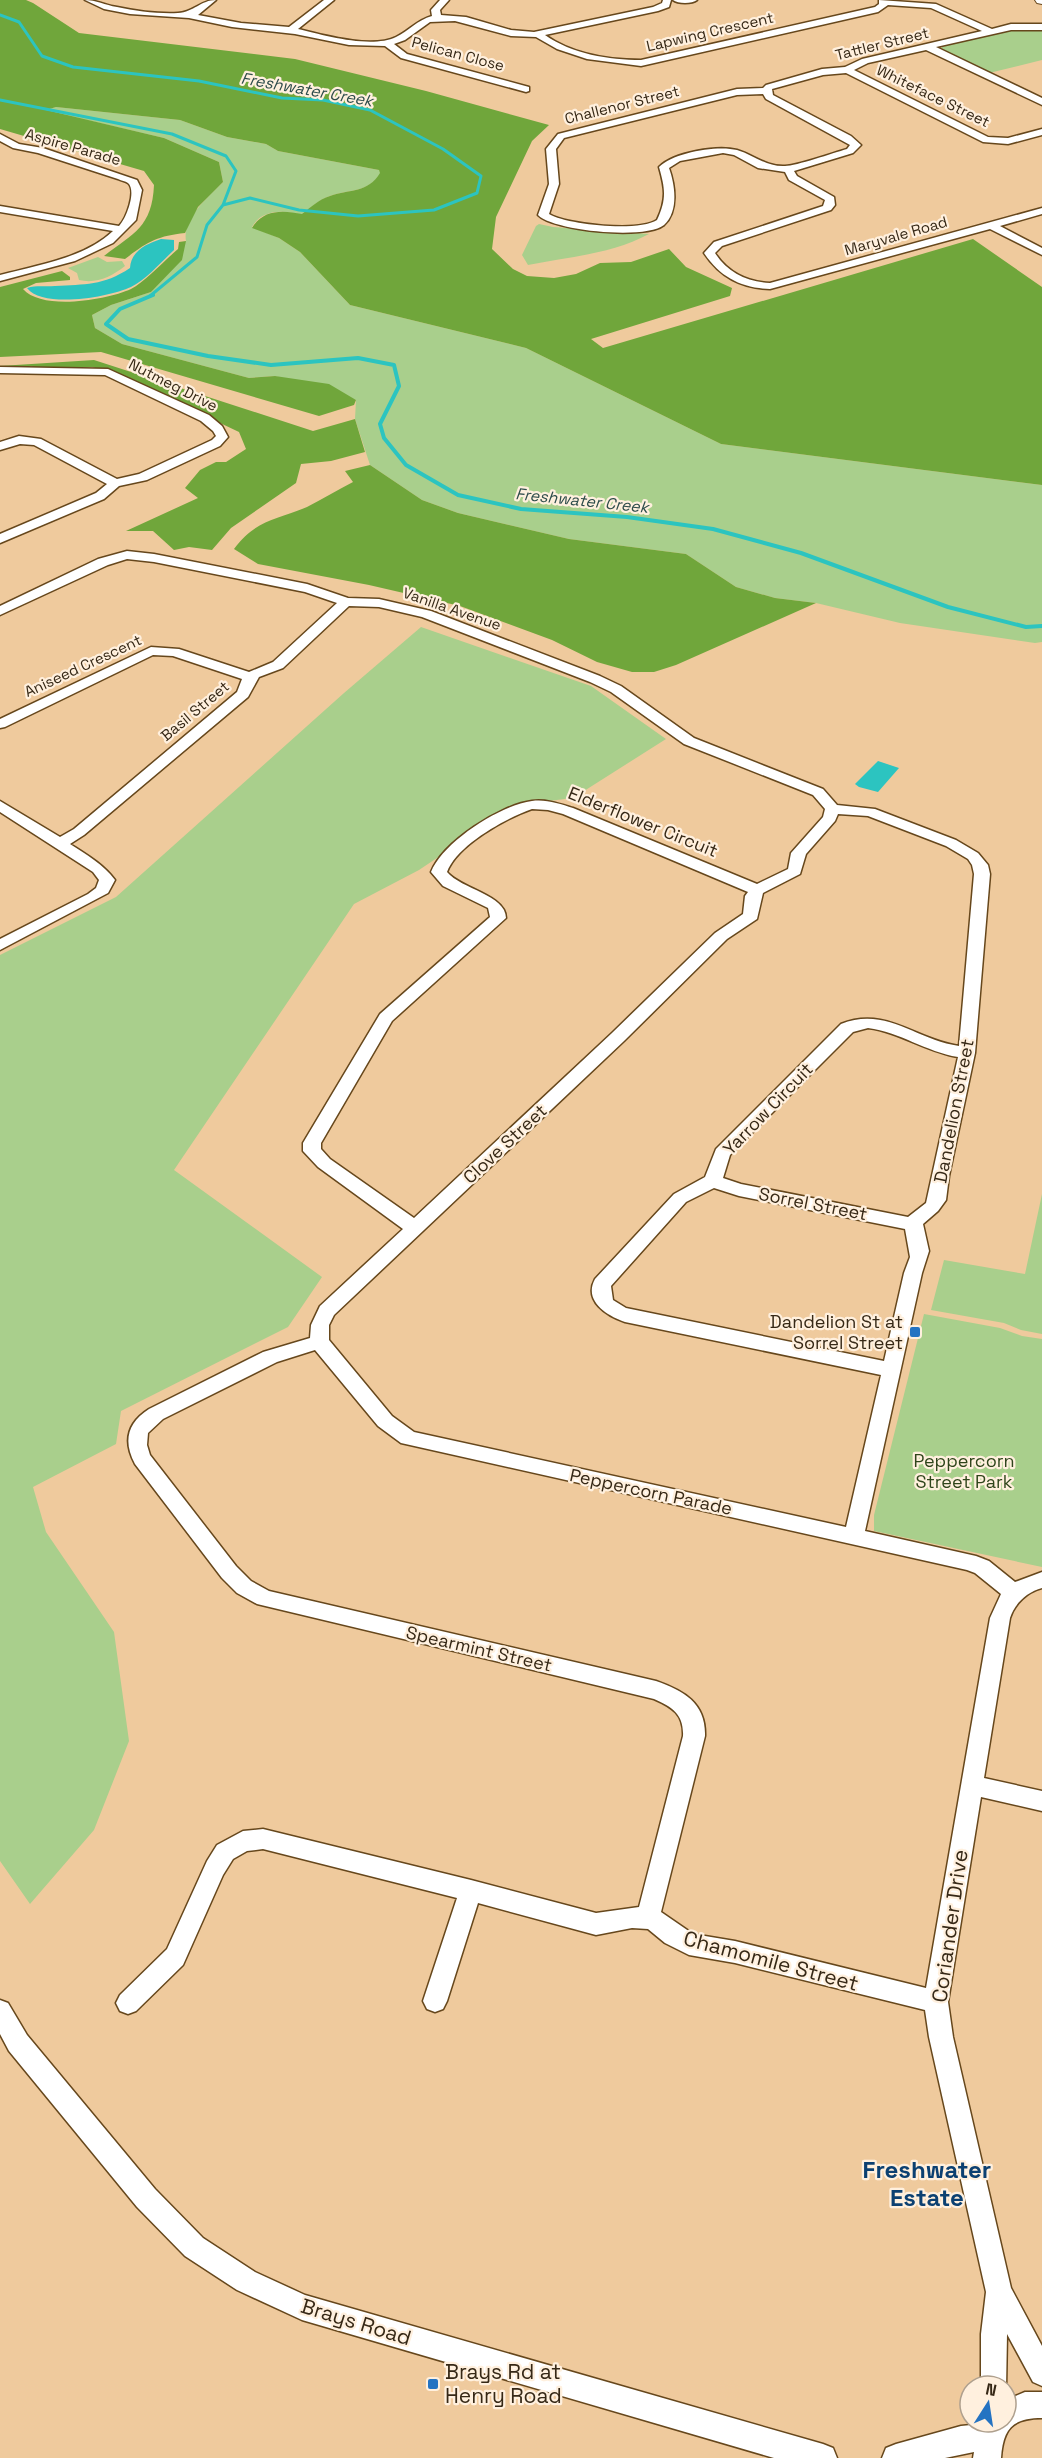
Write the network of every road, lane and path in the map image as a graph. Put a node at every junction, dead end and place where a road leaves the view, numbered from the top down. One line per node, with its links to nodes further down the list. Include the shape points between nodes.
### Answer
1 (88, 0): 10 (street)
2 (142, 0): 10 (street)
3 (212, 0): 11 (street)
4 (330, 0): 14 (street)
5 (445, 0): 12 (street, via 435,10)
6 (667, 0): 16 (street, via 666,5 655,9)
7 (677, 0): 8 (street, Lapwing Crescent)
8 (693, 0)
9 (884, 1): 15 (street, via 933,6); 16 (street, Lapwing Crescent, via 878,9 641,63 617,63 551,44)
10 (124, 13): 11 (street)
11 (192, 15): 14 (street, via 211,21)
12 (437, 18): 16 (street, via 456,18 516,34); 17 (street, via 421,21 399,39)
13 (1042, 27): 15 (street, Tattler Street)
14 (292, 29): 17 (street, via 366,43)
15 (992, 32): 18 (street, Tattler Street)
16 (539, 35)
17 (387, 43): 20 (street, Pelican Close, via 404,56)
18 (928, 47): 19 (street, Tattler Street); 22 (street)
19 (847, 70): 21 (street, Tattler Street, via 816,74); 23 (street, Whiteface Street, via 986,140 1008,141)
20 (526, 88)
21 (766, 91): 25 (street, via 769,97 856,145 850,151); 25 (street, Challenor Street, via 738,92 561,136 551,149 555,177 543,215 564,224 654,227 662,221 669,194 666,164 707,151 730,151 762,166)
22 (1042, 102)
23 (1042, 132)
24 (0, 137): 29 (street, Aspire Parade, via 11,148 40,150 133,182 137,190 131,218)
25 (789, 170): 28 (street, Maryvale Road, via 793,178 830,199 830,205 710,249 719,267 745,283 777,285)
26 (0, 209): 29 (street)
27 (1042, 211): 28 (street, Maryvale Road)
28 (991, 225): 30 (street)
29 (120, 228): 31 (street, Aspire Parade, via 109,241 80,256)
30 (1042, 252)
31 (0, 278)
32 (0, 370): 34 (street, Nutmeg Drive, via 108,372 205,418 220,431 221,438 212,445 143,477)
33 (0, 446): 34 (street, via 19,440 37,442)
34 (115, 483): 35 (street, Nutmeg Drive, via 100,496)
35 (0, 539)
36 (346, 602): 37 (street, Vanilla Avenue, via 307,588 133,555 103,562); 38 (street, Basil Street, via 278,664); 41 (street, Vanilla Avenue, via 379,603 426,614 601,681 689,741 818,792)
37 (0, 611)
38 (251, 676): 39 (street, Aniseed Crescent, via 174,652 152,651); 42 (street, Basil Street, via 240,696)
39 (0, 724)
40 (0, 805): 42 (street)
41 (832, 809): 43 (street, via 830,818 799,853 795,871); 45 (street, Dandelion Street, via 870,812 963,849 980,865 981,895)
42 (59, 844): 44 (street, via 103,873 106,886 93,897)
43 (757, 890): 48 (street, Clove Street, via 751,916 721,936); 48 (street, Elderflower Circuit, via 545,805 525,807 495,821 444,861 439,872 444,880 493,905 498,918 386,1018 312,1143 312,1151 324,1163)
44 (0, 945)
45 (967, 1053): 46 (street, Yarrow Circuit, via 934,1046 879,1024 851,1025 722,1153); 47 (street, Dandelion Street, via 937,1200)
46 (713, 1181): 47 (street, Sorrel Street, via 739,1190); 50 (street, via 680,1198 608,1275 601,1289 607,1305 625,1316)
47 (914, 1224): 50 (street, via 921,1251)
48 (415, 1228): 49 (street, Clove Street, via 327,1311 320,1325)
49 (320, 1342): 51 (street, Peppercorn Parade, via 385,1421 408,1438); 57 (street, Spearmint Street, via 270,1357 156,1414 138,1431 136,1445 142,1459 229,1572 244,1587 264,1598 656,1690 683,1702 694,1721 694,1736)
50 (892, 1370): 51 (street)
51 (854, 1537): 53 (street, Peppercorn Parade, via 976,1564)
52 (1042, 1580): 53 (street)
53 (1014, 1593): 54 (street, Coriander Drive, via 1004,1604 1000,1618)
54 (972, 1785): 55 (street); 59 (street, Coriander Drive)
55 (1042, 1801)
56 (471, 1890): 57 (street, via 588,1923); 58 (street); 60 (street, via 275,1841 243,1841 219,1859 176,1957)
57 (648, 1918): 59 (street, Chamomile Street, via 689,1944)
58 (435, 2001)
59 (936, 2002): 62 (street, Coriander Drive)
60 (128, 2003)
61 (0, 2011): 68 (street, Brays Road, via 18,2043 146,2198 194,2247 246,2281 302,2307)
62 (999, 2292): 63 (street, Coriander Drive); 64 (street, Coriander Drive)
63 (1042, 2373)
64 (994, 2374)
65 (1042, 2405): 66 (street)
66 (1018, 2409)
67 (991, 2439): 69 (street, via 961,2440)
68 (822, 2458)
69 (896, 2458)

